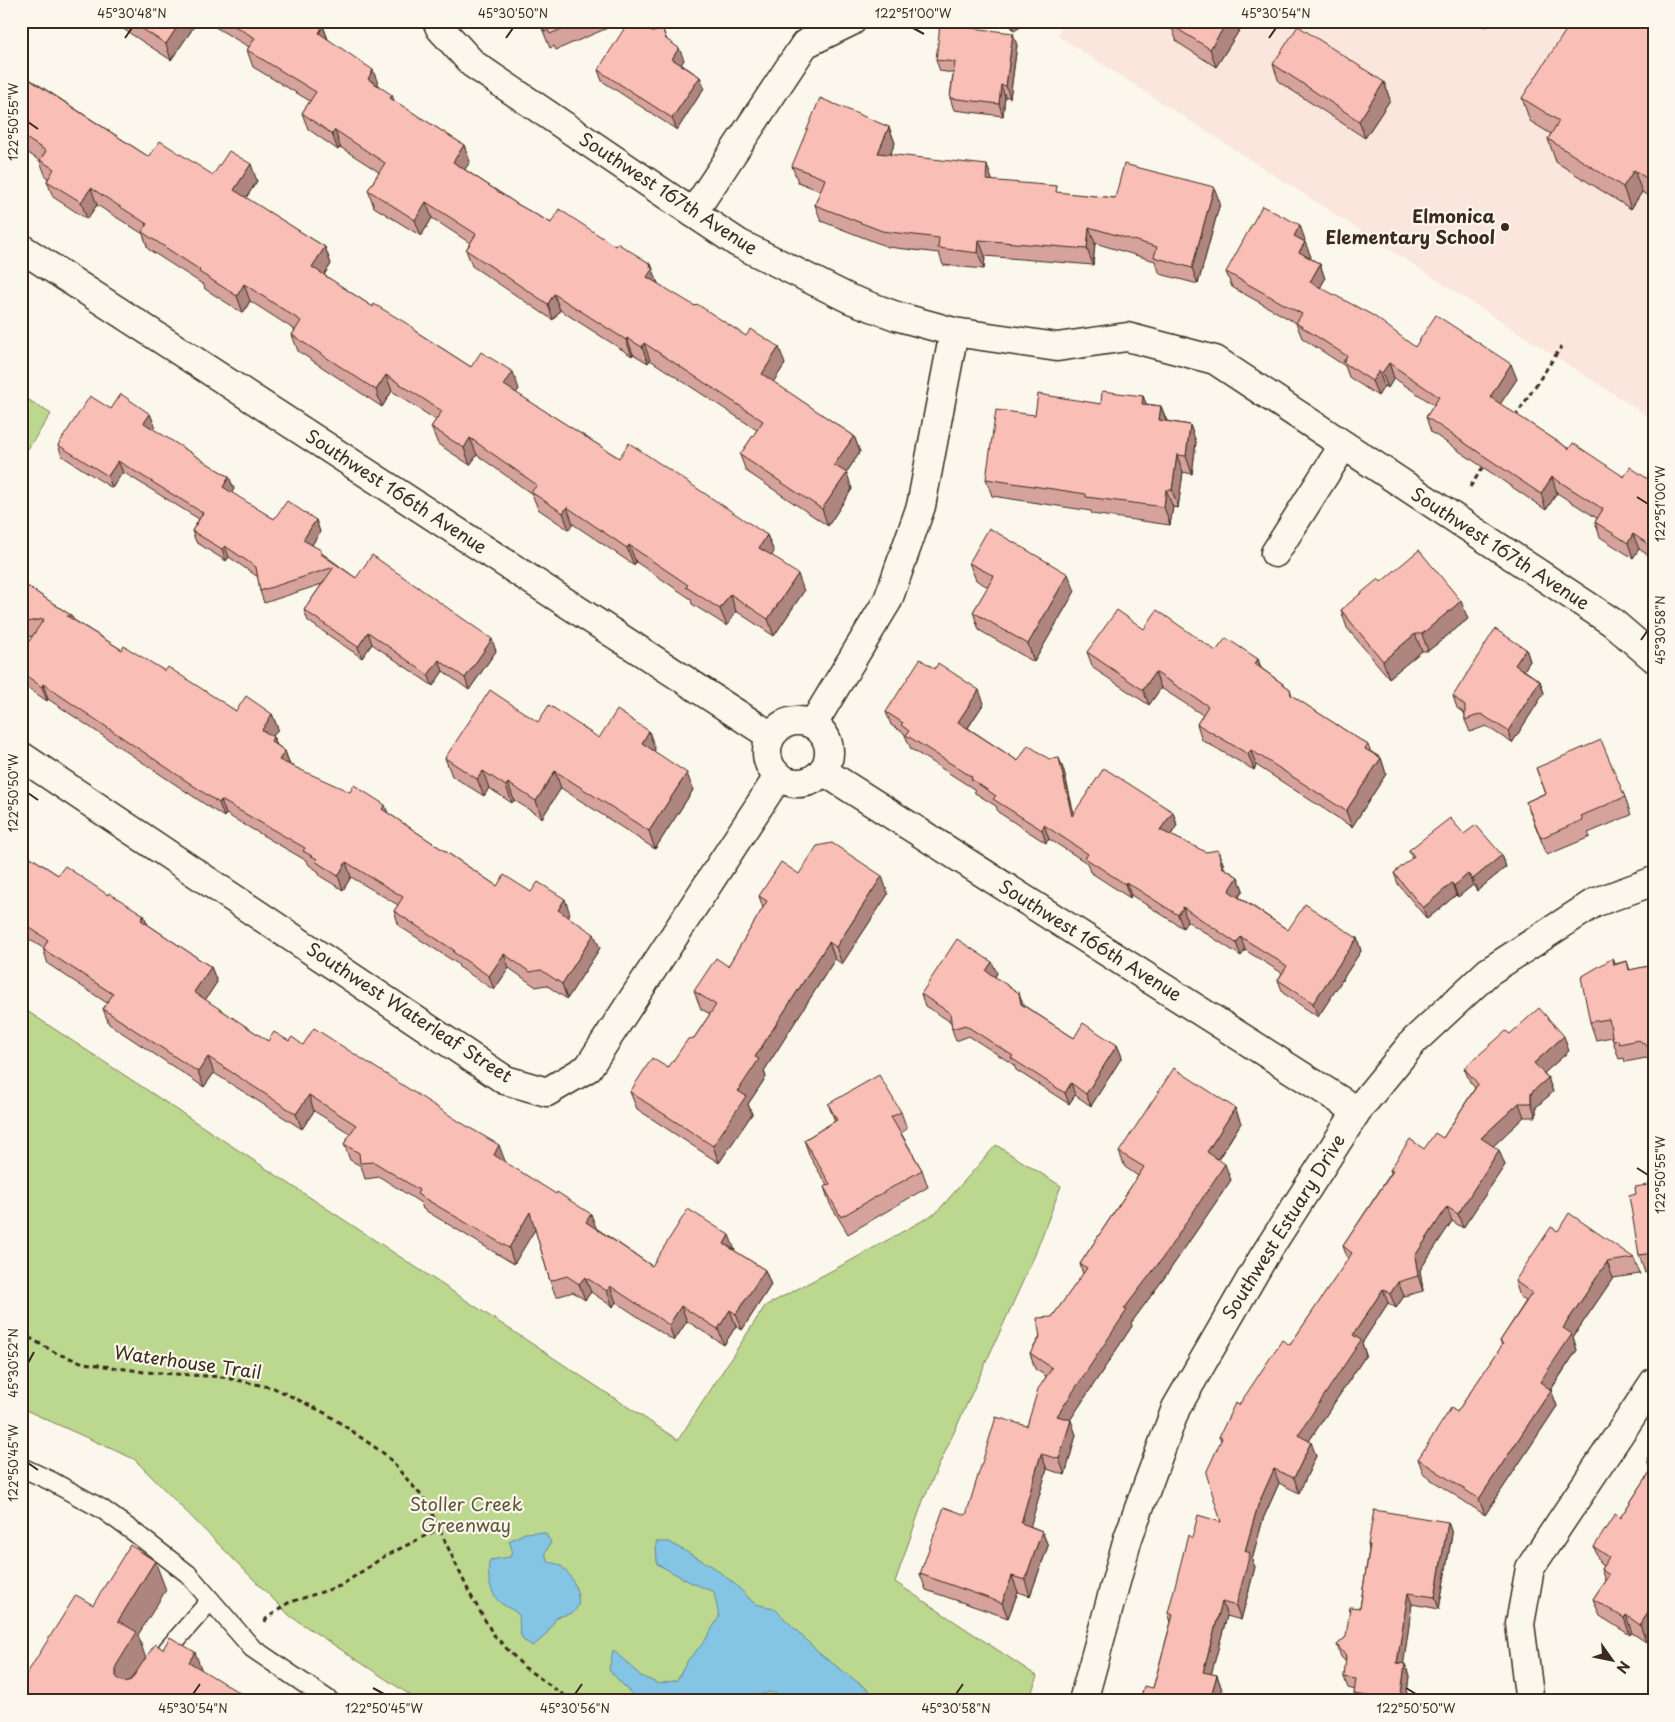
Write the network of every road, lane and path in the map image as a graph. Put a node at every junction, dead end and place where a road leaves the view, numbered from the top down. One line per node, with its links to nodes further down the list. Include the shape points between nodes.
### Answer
1 (437, 21): 3 (street, Southwest 167th Avenue, via 473,64)
2 (852, 21): 3 (street, via 805,44)
3 (693, 213): 5 (street, Southwest 167th Avenue, via 738,243 850,299)
4 (21, 248): 14 (street, Southwest 166th Avenue)
5 (954, 332): 8 (street, Southwest 167th Avenue, via 1057,347 1127,337 1215,360); 13 (street, via 922,506 888,600)
6 (1561, 347): 7 (path)
7 (1513, 421)
8 (1343, 446): 11 (street); 12 (street, Southwest 167th Avenue, via 1612,622)
9 (1486, 462): 10 (path)
10 (1470, 486)
11 (1275, 553)
12 (1654, 658)
13 (813, 724): 14 (street, via 791,721 780,726); 16 (street, via 824,735 829,747)
14 (771, 736): 17 (street, via 766,756)
15 (21, 756): 17 (street, Southwest Waterleaf Street, via 505,1080 547,1092 588,1068)
16 (823, 771): 17 (street, via 802,784 790,784); 19 (street, Southwest 166th Avenue)
17 (778, 777)
18 (1654, 882): 19 (street, Southwest Estuary Drive, via 1594,903 1488,972 1414,1040)
19 (1357, 1111): 30 (street, Southwest Estuary Drive, via 1264,1256 1176,1408 1128,1538)
20 (21, 1334): 23 (path, Waterhouse Trail, via 58,1354 84,1362 145,1372 222,1377 274,1388 327,1414 386,1454 426,1501)
21 (1654, 1382): 27 (street, via 1530,1568 1520,1624)
22 (21, 1467): 24 (lane, via 102,1509 188,1574)
23 (439, 1529): 25 (path, via 385,1556 340,1586 288,1603 266,1619); 29 (path, Waterhouse Trail, via 492,1634 524,1667)
24 (210, 1601): 25 (lane); 26 (lane, via 168,1649)
25 (252, 1648): 28 (lane)
26 (154, 1671)
27 (1529, 1695)
28 (330, 1701)
29 (572, 1701)
30 (1083, 1701)

